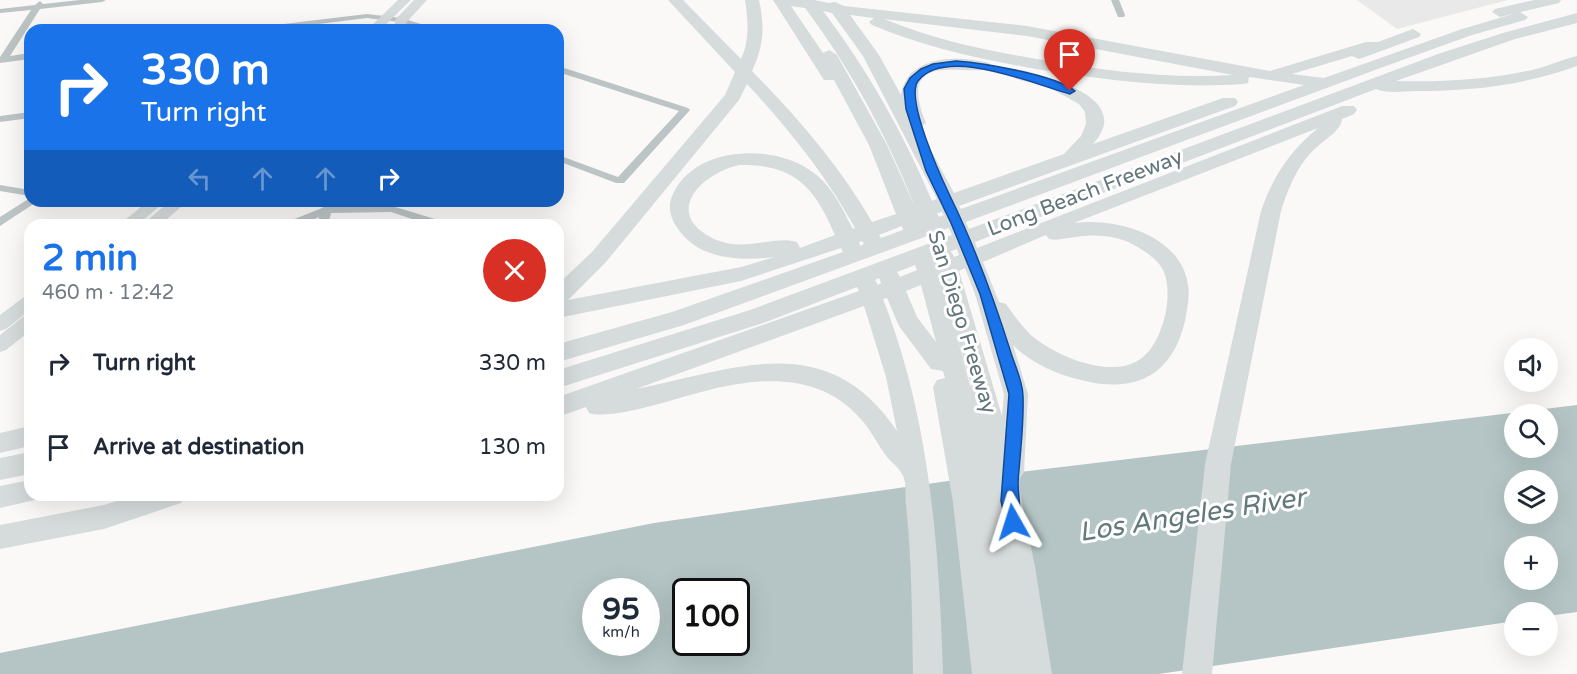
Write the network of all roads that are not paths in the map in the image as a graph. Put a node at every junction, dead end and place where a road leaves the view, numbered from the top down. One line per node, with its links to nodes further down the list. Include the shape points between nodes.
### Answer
1 (102, 0): 16 (street)
2 (405, 0): 23 (main road)
3 (421, 0): 20 (main road)
4 (675, 0): 46 (highway, via 816,152)
5 (752, 0): 54 (highway, via 756,21 754,49 733,96 599,257)
6 (780, 0): 39 (highway, San Diego Freeway)
7 (784, 0): 30 (highway, via 853,12 1028,31 1278,77 1343,84 1420,86 1487,82 1539,73)
8 (790, 0): 39 (highway, via 827,51)
9 (797, 0): 39 (highway, via 867,109)
10 (806, 0): 39 (highway, San Diego Freeway, via 859,75)
11 (830, 0): 37 (highway, via 871,55)
12 (838, 0): 27 (highway, via 889,27 955,48 1059,68 1174,81 1233,80 1281,72)
13 (1115, 0): 18 (street)
14 (1554, 0): 27 (highway)
15 (1577, 3): 62 (highway, Long Beach Freeway, via 1467,32 755,292)
16 (39, 4): 17 (street); 21 (street)
17 (0, 11)
18 (1121, 15)
19 (1577, 18): 25 (highway, Long Beach Freeway)
20 (401, 20): 23 (main road); 24 (street)
21 (25, 24)
22 (305, 24): 23 (street, via 367,16)
23 (389, 24)
24 (411, 24)
25 (1548, 25): 32 (highway, via 1495,55); 63 (highway, Long Beach Freeway, via 1444,57 758,316)
26 (24, 26): 29 (street)
27 (1413, 34): 36 (highway)
28 (24, 57): 29 (street)
29 (1, 60)
30 (1577, 61)
31 (564, 71): 35 (street, via 685,110 620,181)
32 (1336, 115): 53 (highway); 80 (highway, via 1332,126 1300,154 1278,186 1271,211 1218,464)
33 (24, 116): 34 (street)
34 (0, 119)
35 (564, 160)
36 (1065, 161): 37 (highway, via 1085,145 1096,128 1096,120 1085,101 1049,82 956,64 925,71 910,89 912,109); 52 (highway)
37 (932, 171): 55 (highway)
38 (0, 188): 40 (street)
39 (903, 191): 56 (highway, San Diego Freeway); 56 (highway, San Diego Freeway)
40 (24, 192)
41 (24, 206): 51 (street)
42 (150, 207): 47 (main road)
43 (172, 207): 48 (main road)
44 (325, 207): 49 (street)
45 (360, 207): 50 (street, via 392,209)
46 (845, 212): 52 (highway, via 808,177 770,160 742,160 708,170 693,180 680,201 681,216 689,231 705,242 735,252 771,251); 56 (highway, via 881,258); 71 (highway, via 883,328)
47 (135, 219)
48 (158, 219)
49 (302, 219)
50 (423, 219)
51 (0, 222)
52 (879, 228): 58 (highway, via 741,274)
53 (980, 255): 55 (highway, via 1083,228 1115,231 1148,244 1166,259 1179,284 1180,301 1167,345 1160,355 1138,371 1111,375 1077,369 1034,349); 65 (highway)
54 (564, 291)
55 (986, 294): 73 (highway, via 1016,394)
56 (935, 305): 64 (highway); 64 (highway, San Diego Freeway, via 939,363)
57 (24, 306): 59 (main road)
58 (564, 309)
59 (0, 324)
60 (24, 326): 61 (main road)
61 (0, 345)
62 (564, 351)
63 (564, 377)
64 (967, 399): 73 (highway, San Diego Freeway); 76 (highway, San Diego Freeway, via 976,572); 77 (highway); 78 (highway, via 992,509)
65 (564, 405)
66 (564, 413): 71 (highway, via 732,375 770,371 806,375 824,381 869,410 891,444)
67 (24, 437): 68 (highway)
68 (0, 443)
69 (24, 464): 70 (highway)
70 (0, 469)
71 (915, 470): 75 (highway, via 924,555)
72 (153, 501): 74 (highway, via 104,517)
73 (1009, 501): 79 (highway, San Diego Freeway)
74 (0, 537)
75 (928, 674)
76 (987, 674)
77 (1006, 674)
78 (1017, 674)
79 (1037, 674)
80 (1197, 674)

